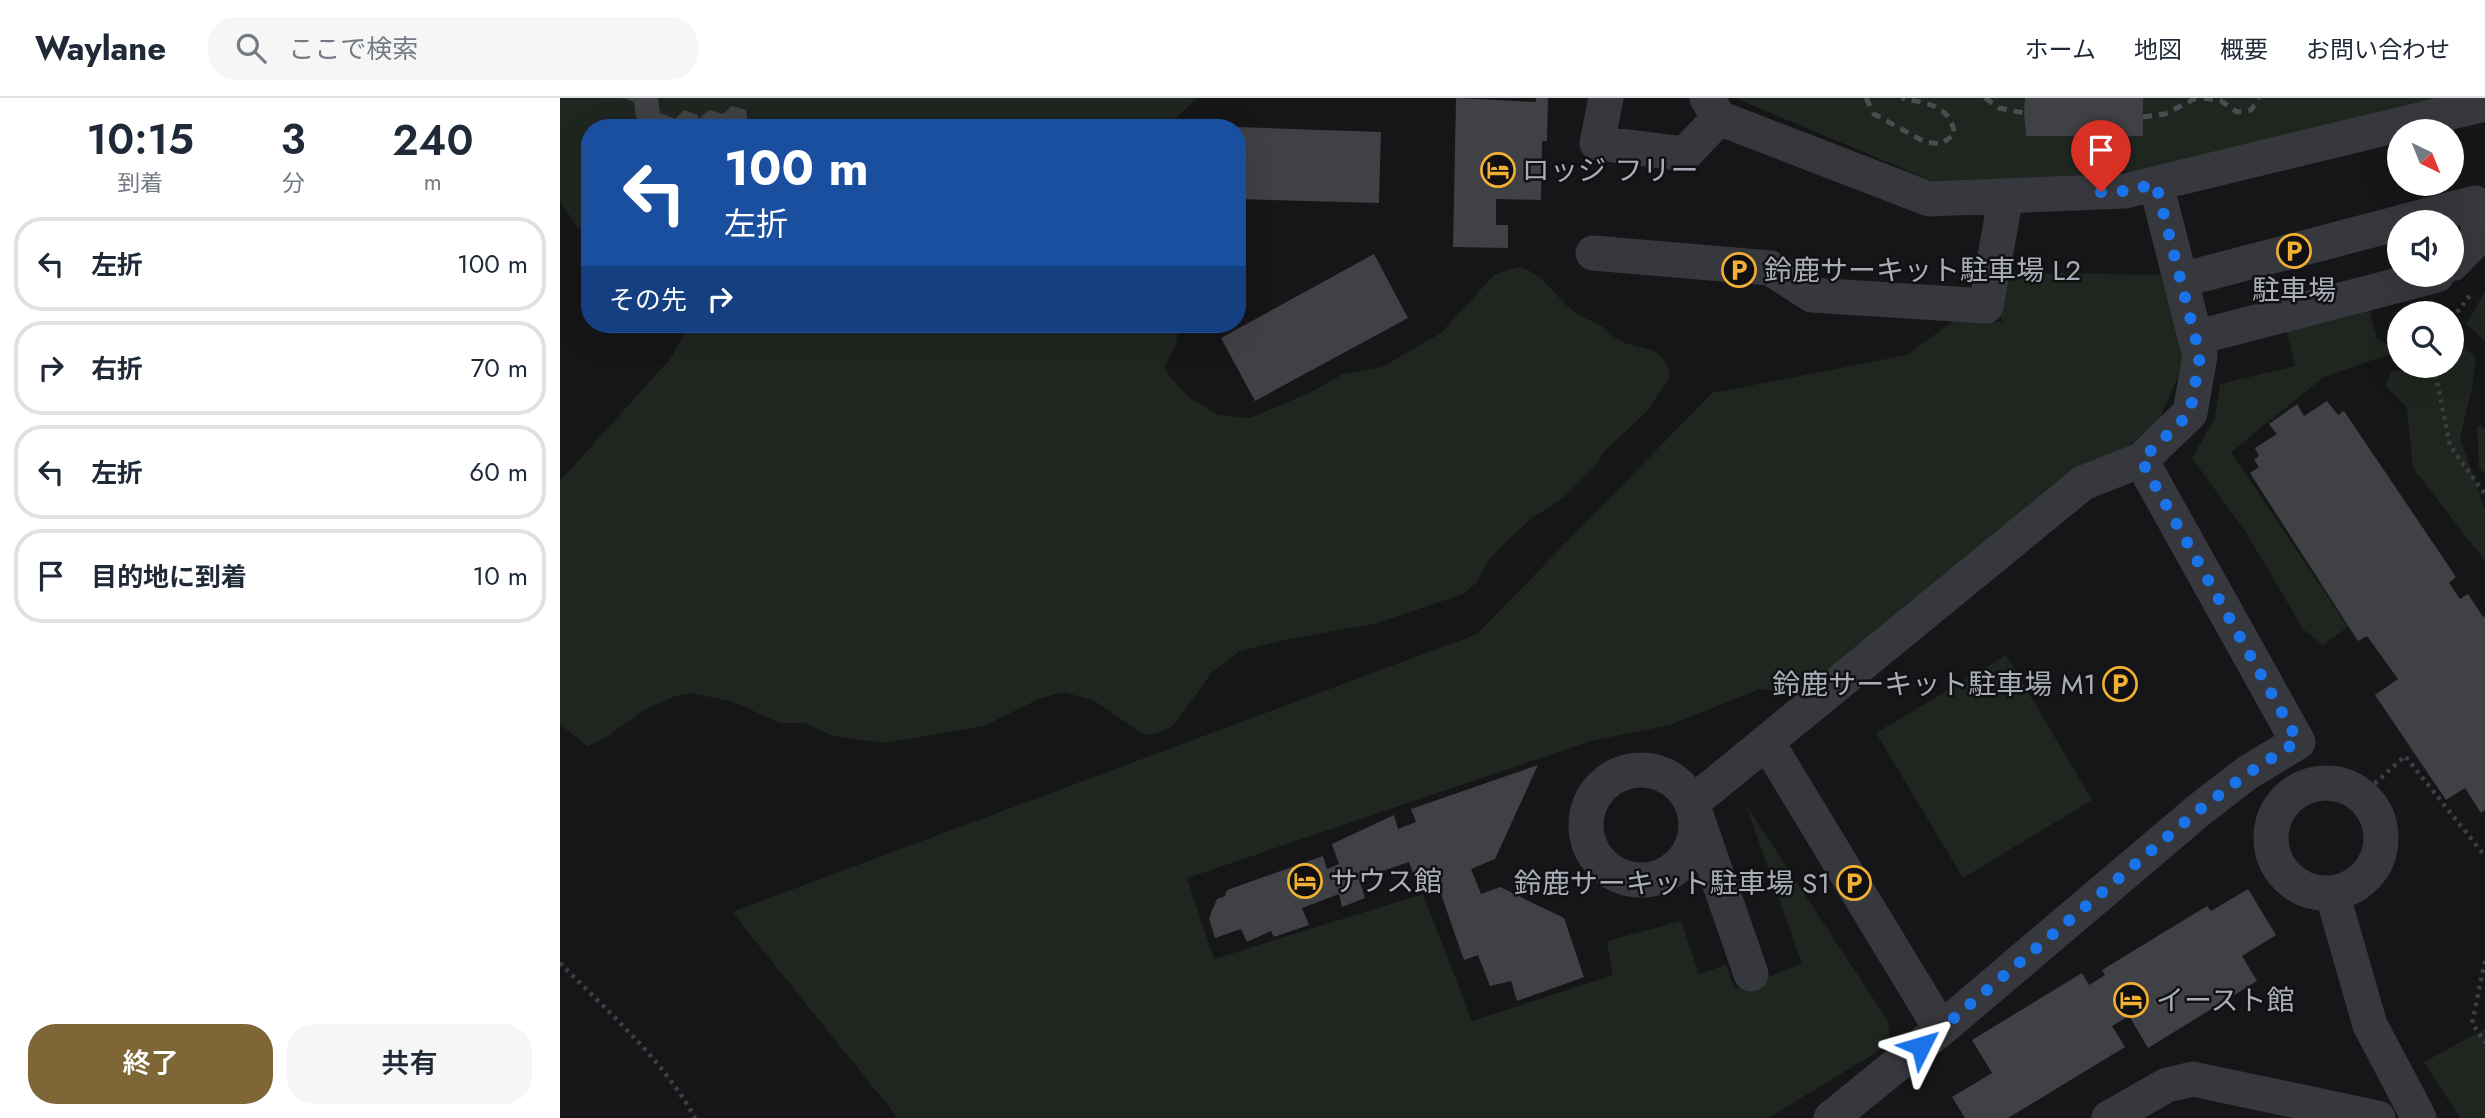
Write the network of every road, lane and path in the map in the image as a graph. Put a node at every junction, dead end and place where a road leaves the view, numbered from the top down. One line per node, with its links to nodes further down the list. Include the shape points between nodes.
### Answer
1 (1606, 98): 3 (lane, via 1597,143 1685,154)
2 (2485, 104): 4 (lane)
3 (1713, 108): 5 (lane, via 1929,199)
4 (2156, 184): 5 (lane, via 2125,191); 10 (lane)
5 (2006, 196): 9 (lane, via 1986,306 1812,295 1770,268)
6 (2449, 210): 8 (lane, via 2475,203 2479,236)
7 (2387, 227): 10 (lane)
8 (2464, 252)
9 (1593, 253)
10 (2181, 280): 12 (lane)
11 (2391, 287): 12 (lane)
12 (2195, 338): 14 (lane, via 2200,356 2190,413)
13 (2436, 378): 15 (path, via 2450,446)
14 (2141, 460): 16 (lane); 17 (lane, via 2083,483)
15 (2485, 494)
16 (2298, 741): 18 (lane); 25 (lane, via 2199,810)
17 (1767, 742): 24 (lane, via 1693,807); 25 (lane)
18 (2300, 790): 19 (lane, via 2329,782); 21 (lane, via 2274,819 2270,836 2273,855 2296,885)
19 (2362, 795): 20 (path, via 2405,756); 21 (lane, via 2380,825 2382,842 2366,876 2351,888)
20 (2485, 856)
21 (2332, 893): 31 (lane, via 2371,1025)
22 (2485, 961): 26 (path, via 2472,1023)
23 (560, 963): 27 (path, via 646,1051)
24 (1751, 974)
25 (1941, 1029): 28 (lane)
26 (2485, 1043)
27 (695, 1118)
28 (1831, 1118)
29 (2109, 1118): 30 (lane, via 2167,1085 2193,1079)
30 (2378, 1118)
31 (2419, 1118)

